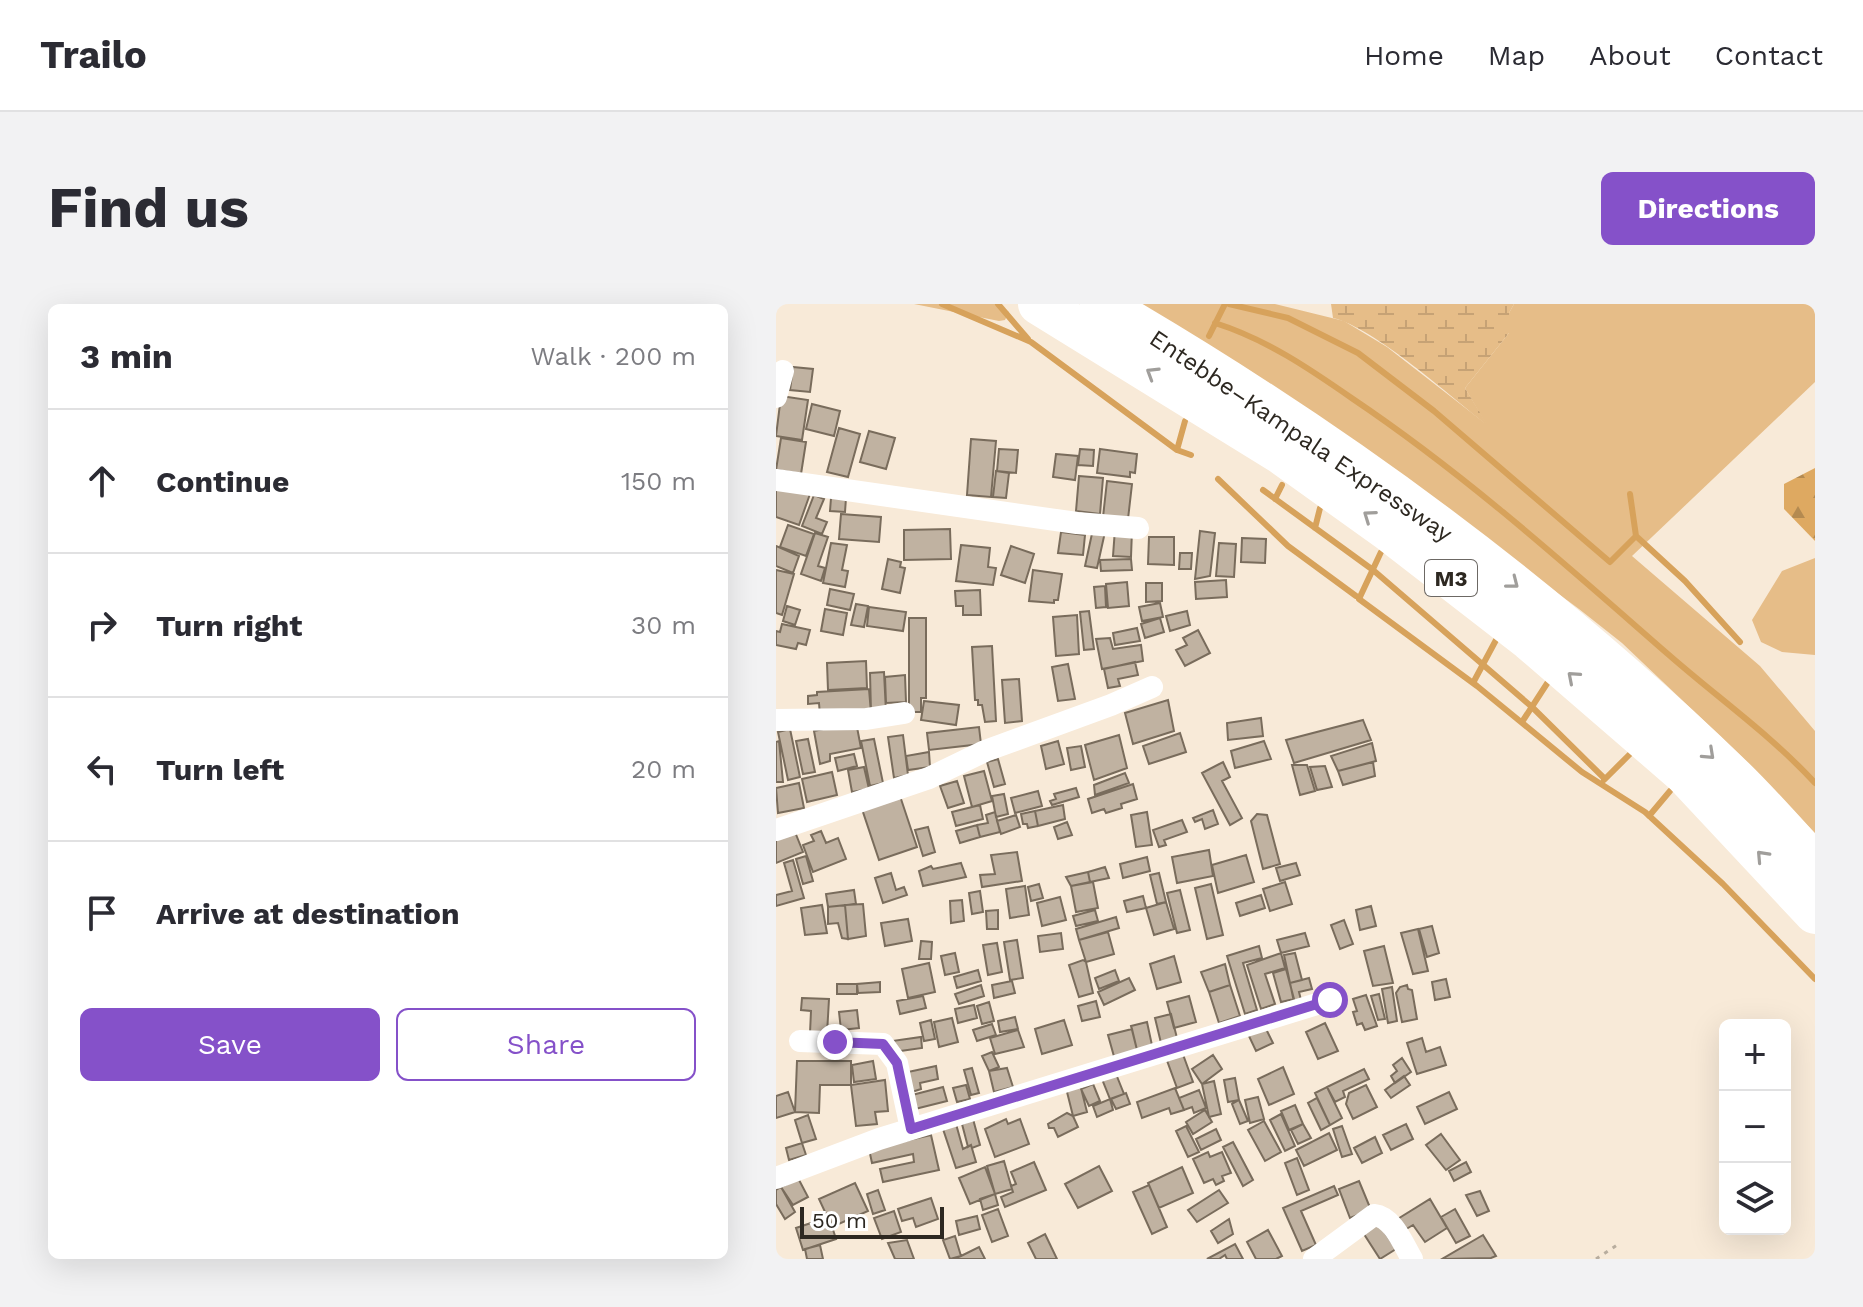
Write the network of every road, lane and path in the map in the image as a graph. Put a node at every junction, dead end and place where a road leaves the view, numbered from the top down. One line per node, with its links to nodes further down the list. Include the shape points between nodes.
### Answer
1 (1039, 304): 12 (highway, Entebbe–Kampala Expressway / M3, one-way to 1, via 1684,773 1530,640 1282,454)
2 (1101, 304): 11 (highway, Entebbe–Kampala Expressway / M3, one-way to 11, via 1286,419 1518,587 1734,777)
3 (783, 371): 4 (street)
4 (776, 397)
5 (776, 480): 6 (street)
6 (1138, 528)
7 (1152, 687): 10 (street, via 929,778)
8 (904, 713): 9 (street)
9 (776, 720)
10 (776, 830)
11 (1815, 865)
12 (1815, 913)
13 (1330, 1000): 15 (street)
14 (800, 1041): 15 (street, via 883,1044 897,1063)
15 (911, 1129): 16 (street)
16 (776, 1178)
17 (1617, 1245): 20 (path)
18 (1314, 1259): 19 (street, via 1380,1215)
19 (1412, 1259)
20 (1596, 1259)

